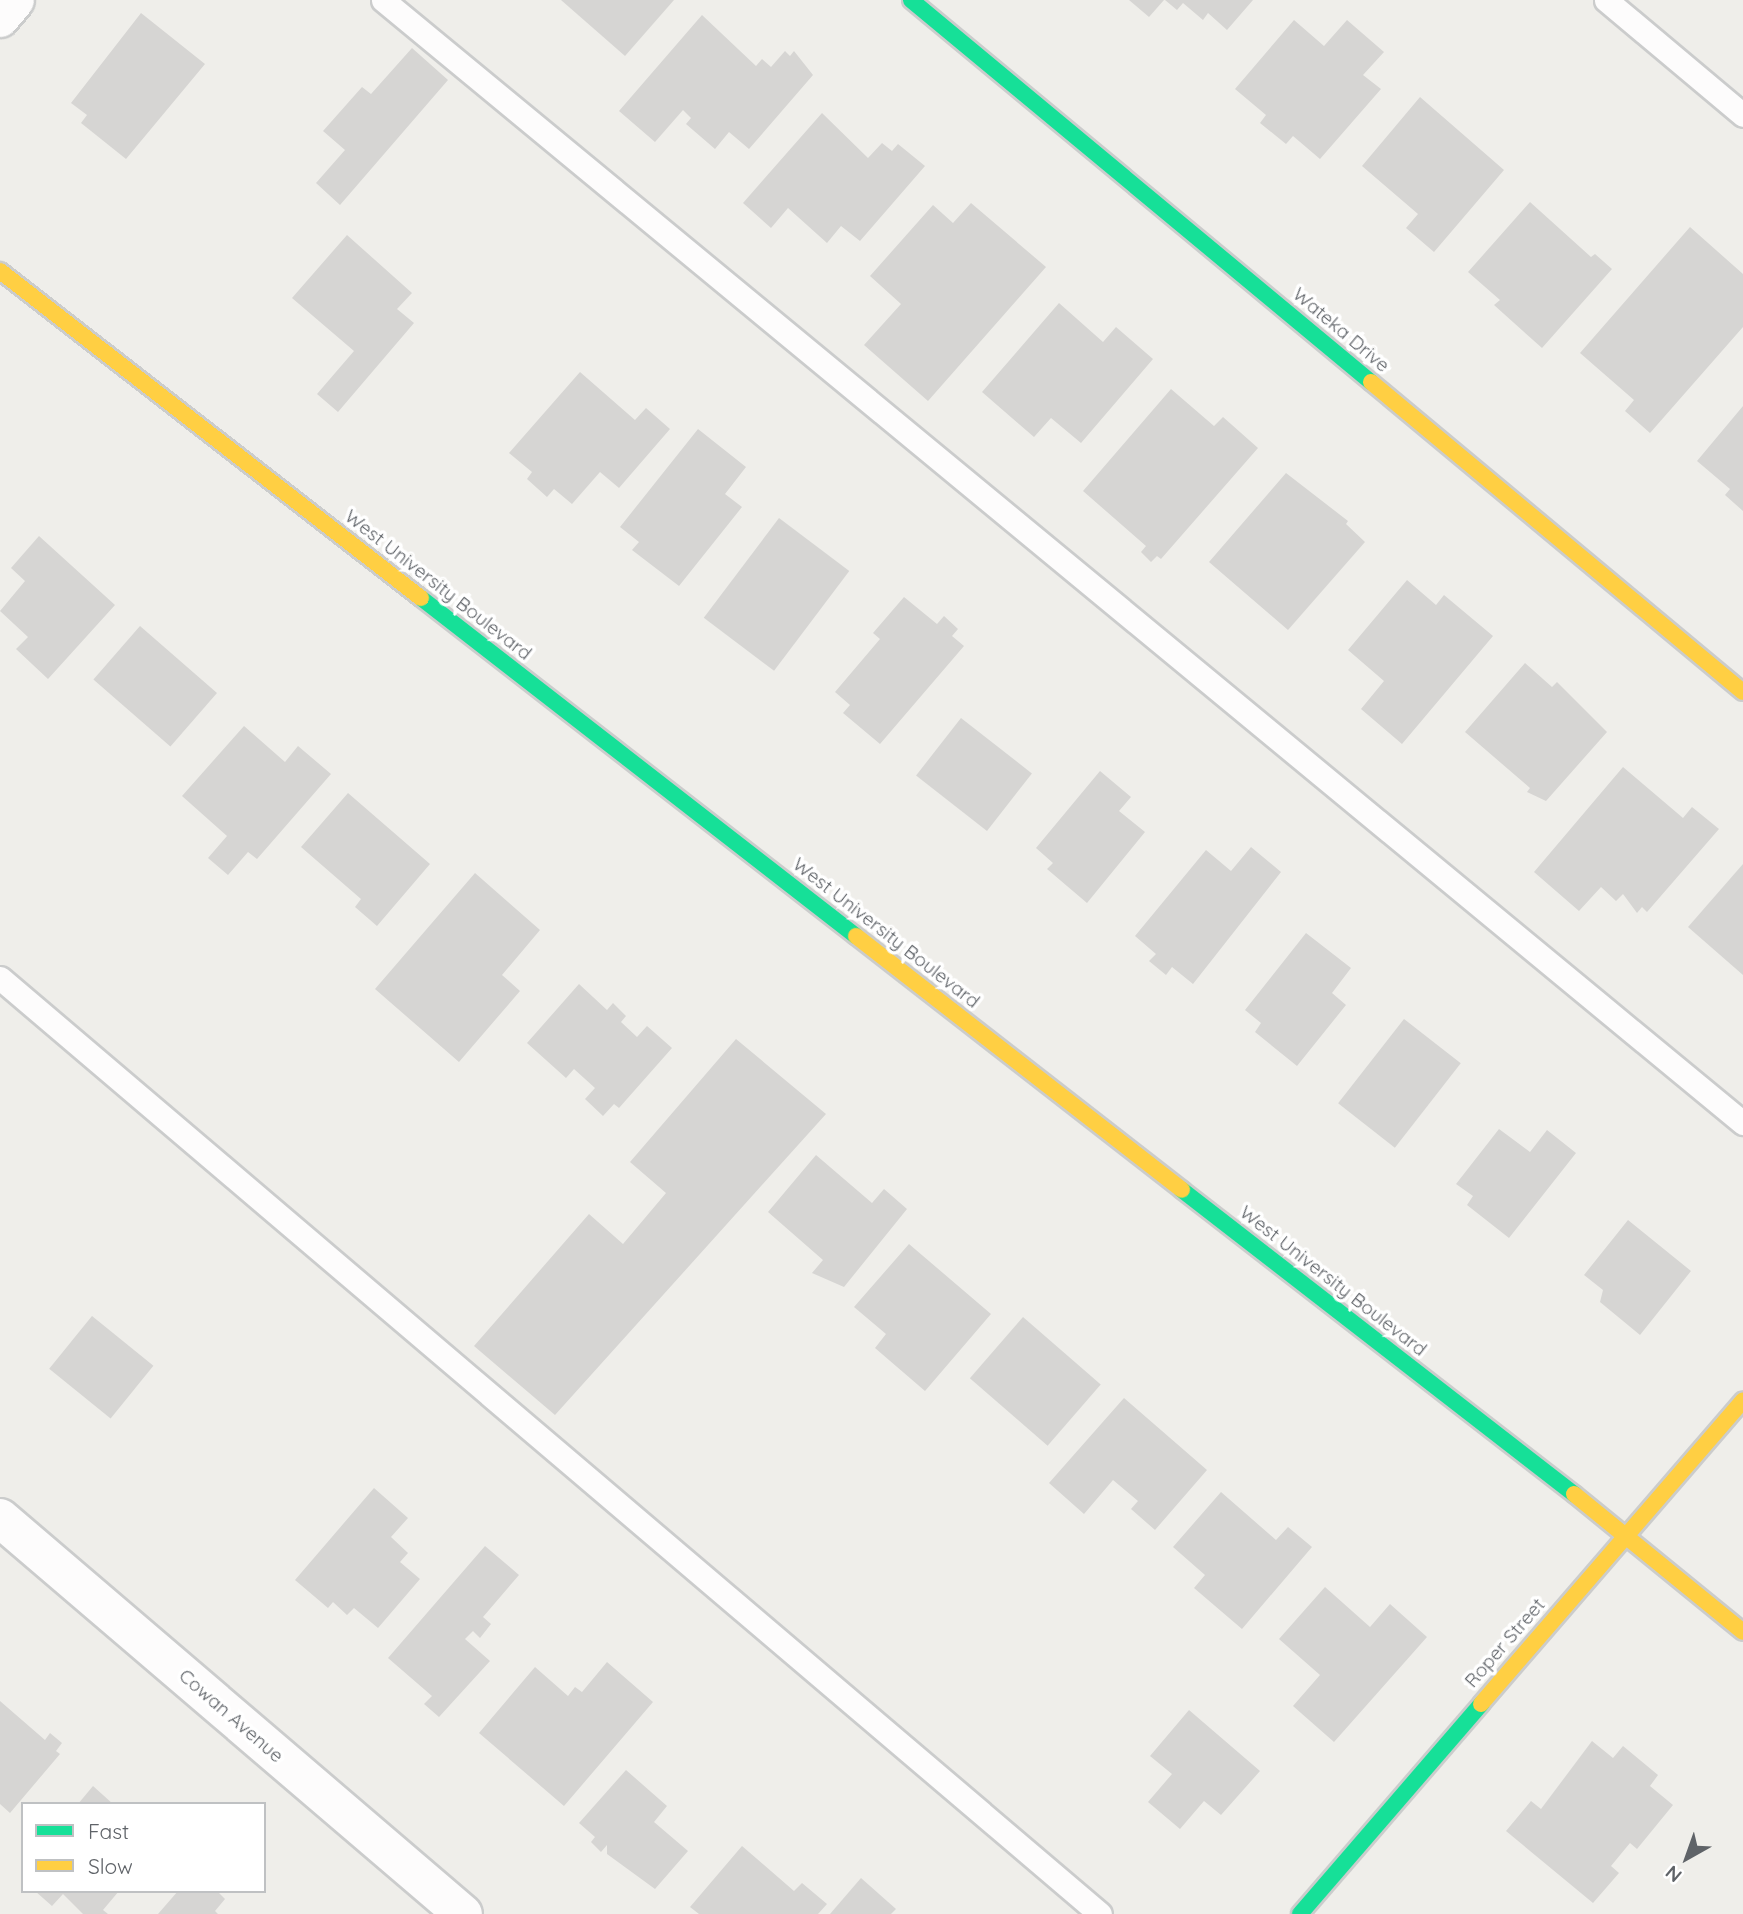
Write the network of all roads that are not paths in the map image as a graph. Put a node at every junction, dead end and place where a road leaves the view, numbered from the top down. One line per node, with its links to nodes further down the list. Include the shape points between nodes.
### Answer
1 (15, 0): 5 (street)
2 (383, 0): 10 (lane)
3 (911, 0): 8 (street, Wateka Drive)
4 (1606, 0): 6 (lane)
5 (0, 18)
6 (1743, 115)
7 (0, 271): 13 (street, West University Boulevard)
8 (1743, 692)
9 (0, 978): 16 (lane)
10 (1743, 1124)
11 (1743, 1401): 13 (street, Roper Street)
12 (0, 1518): 15 (street, Cowan Avenue)
13 (1629, 1538): 14 (street, West University Boulevard); 17 (street, Roper Street, via 1566,1604)
14 (1743, 1632)
15 (463, 1914)
16 (1100, 1914)
17 (1300, 1914)

